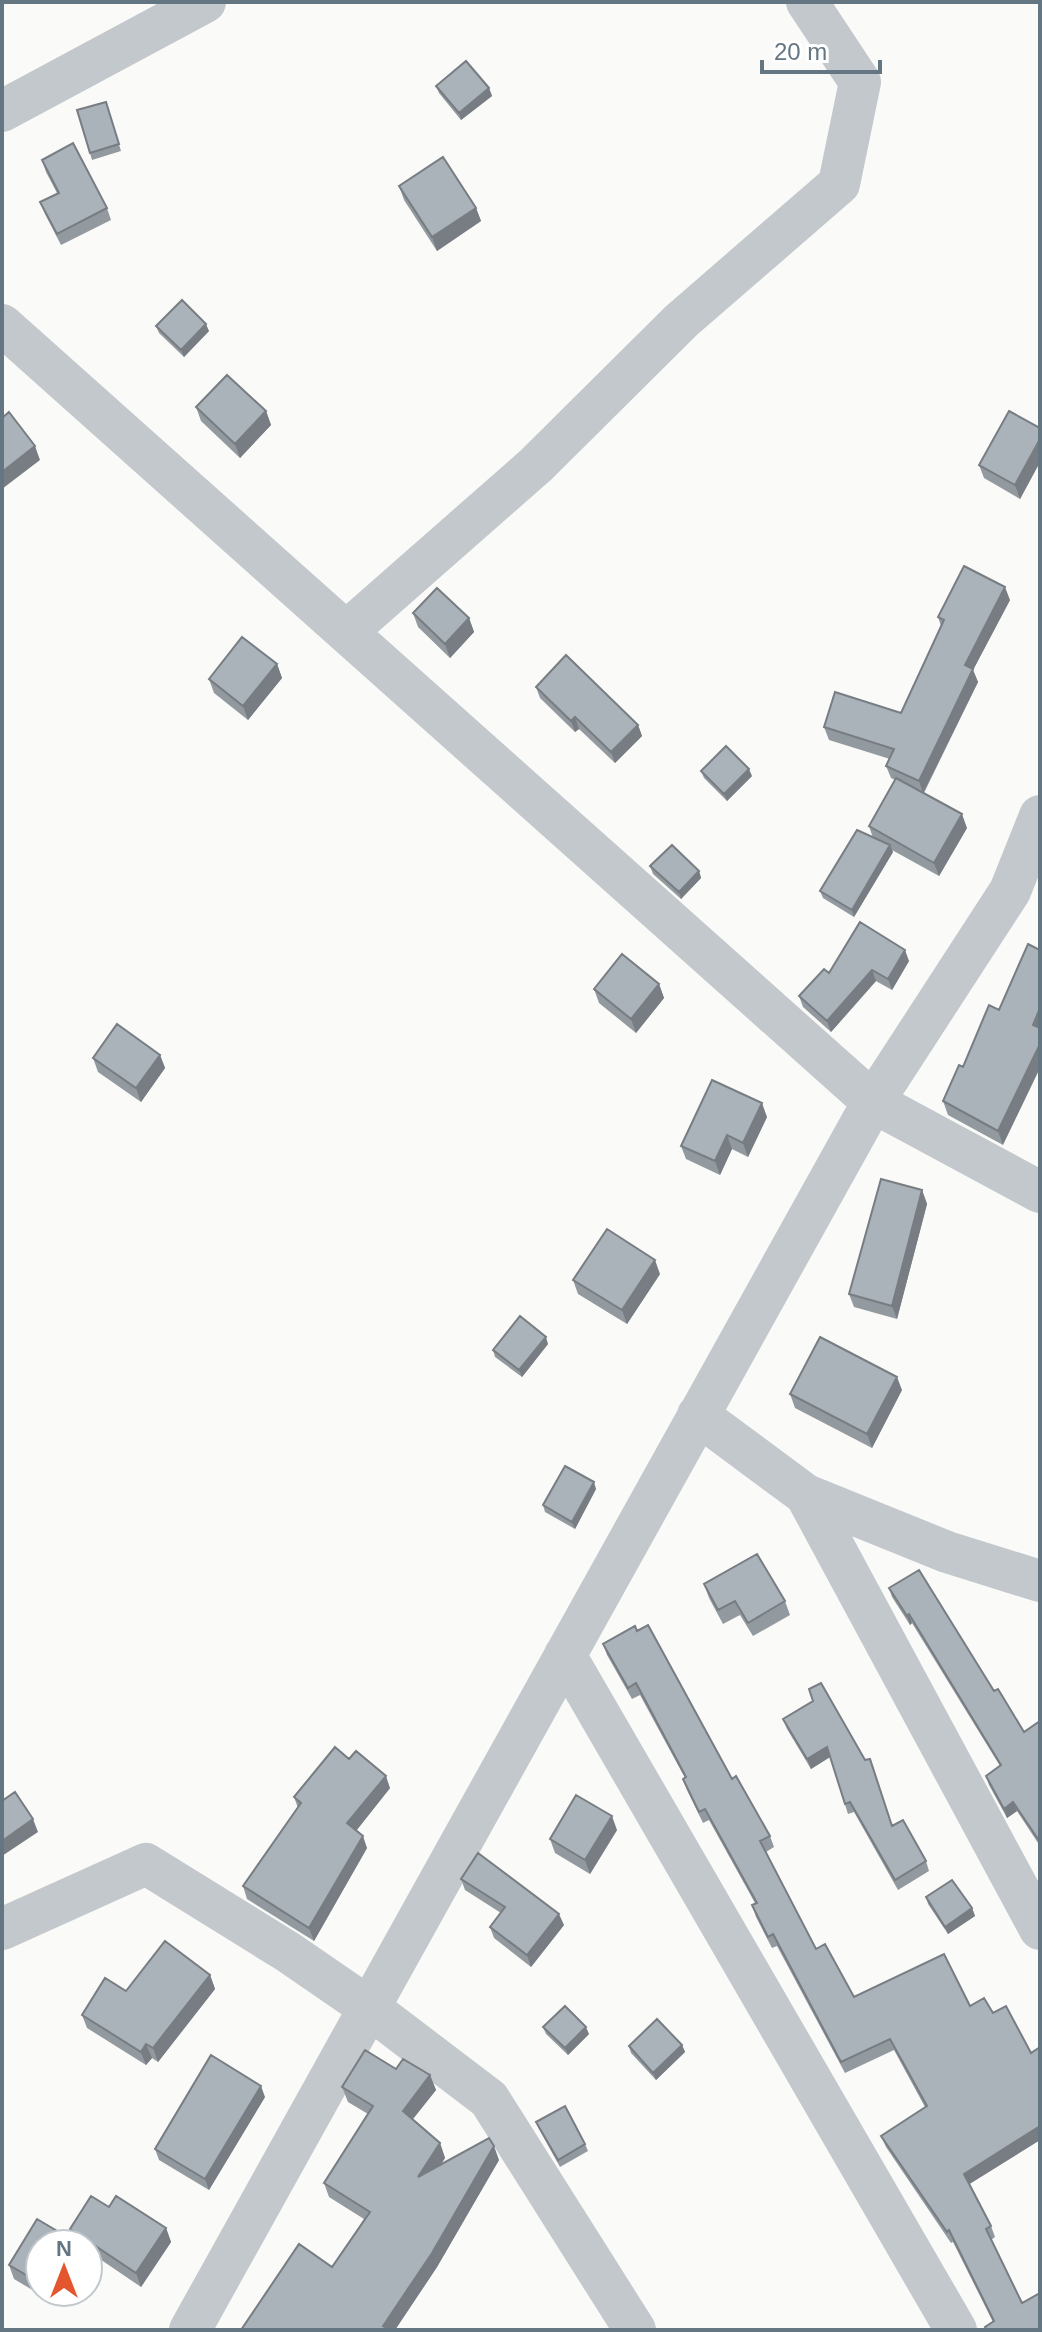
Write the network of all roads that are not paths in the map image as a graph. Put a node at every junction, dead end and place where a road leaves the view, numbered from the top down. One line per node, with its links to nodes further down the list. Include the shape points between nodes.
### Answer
1 (205, 2): 3 (street)
2 (807, 2): 5 (street, via 860,82 839,184 681,321 536,465)
3 (2, 111)
4 (2, 325): 5 (street)
5 (346, 632): 8 (street)
6 (1040, 816): 7 (street)
7 (1025, 897): 8 (street)
8 (873, 1102): 9 (street); 10 (street)
9 (1040, 1192)
10 (698, 1415): 11 (street); 13 (street)
11 (806, 1495): 12 (street, via 947,1552); 15 (street)
12 (1040, 1581)
13 (565, 1655): 16 (street); 19 (street)
14 (2, 1929): 16 (street, via 146,1864)
15 (1040, 1929)
16 (368, 2007): 17 (street); 18 (street, via 489,2099)
17 (190, 2330)
18 (635, 2330)
19 (956, 2330)

